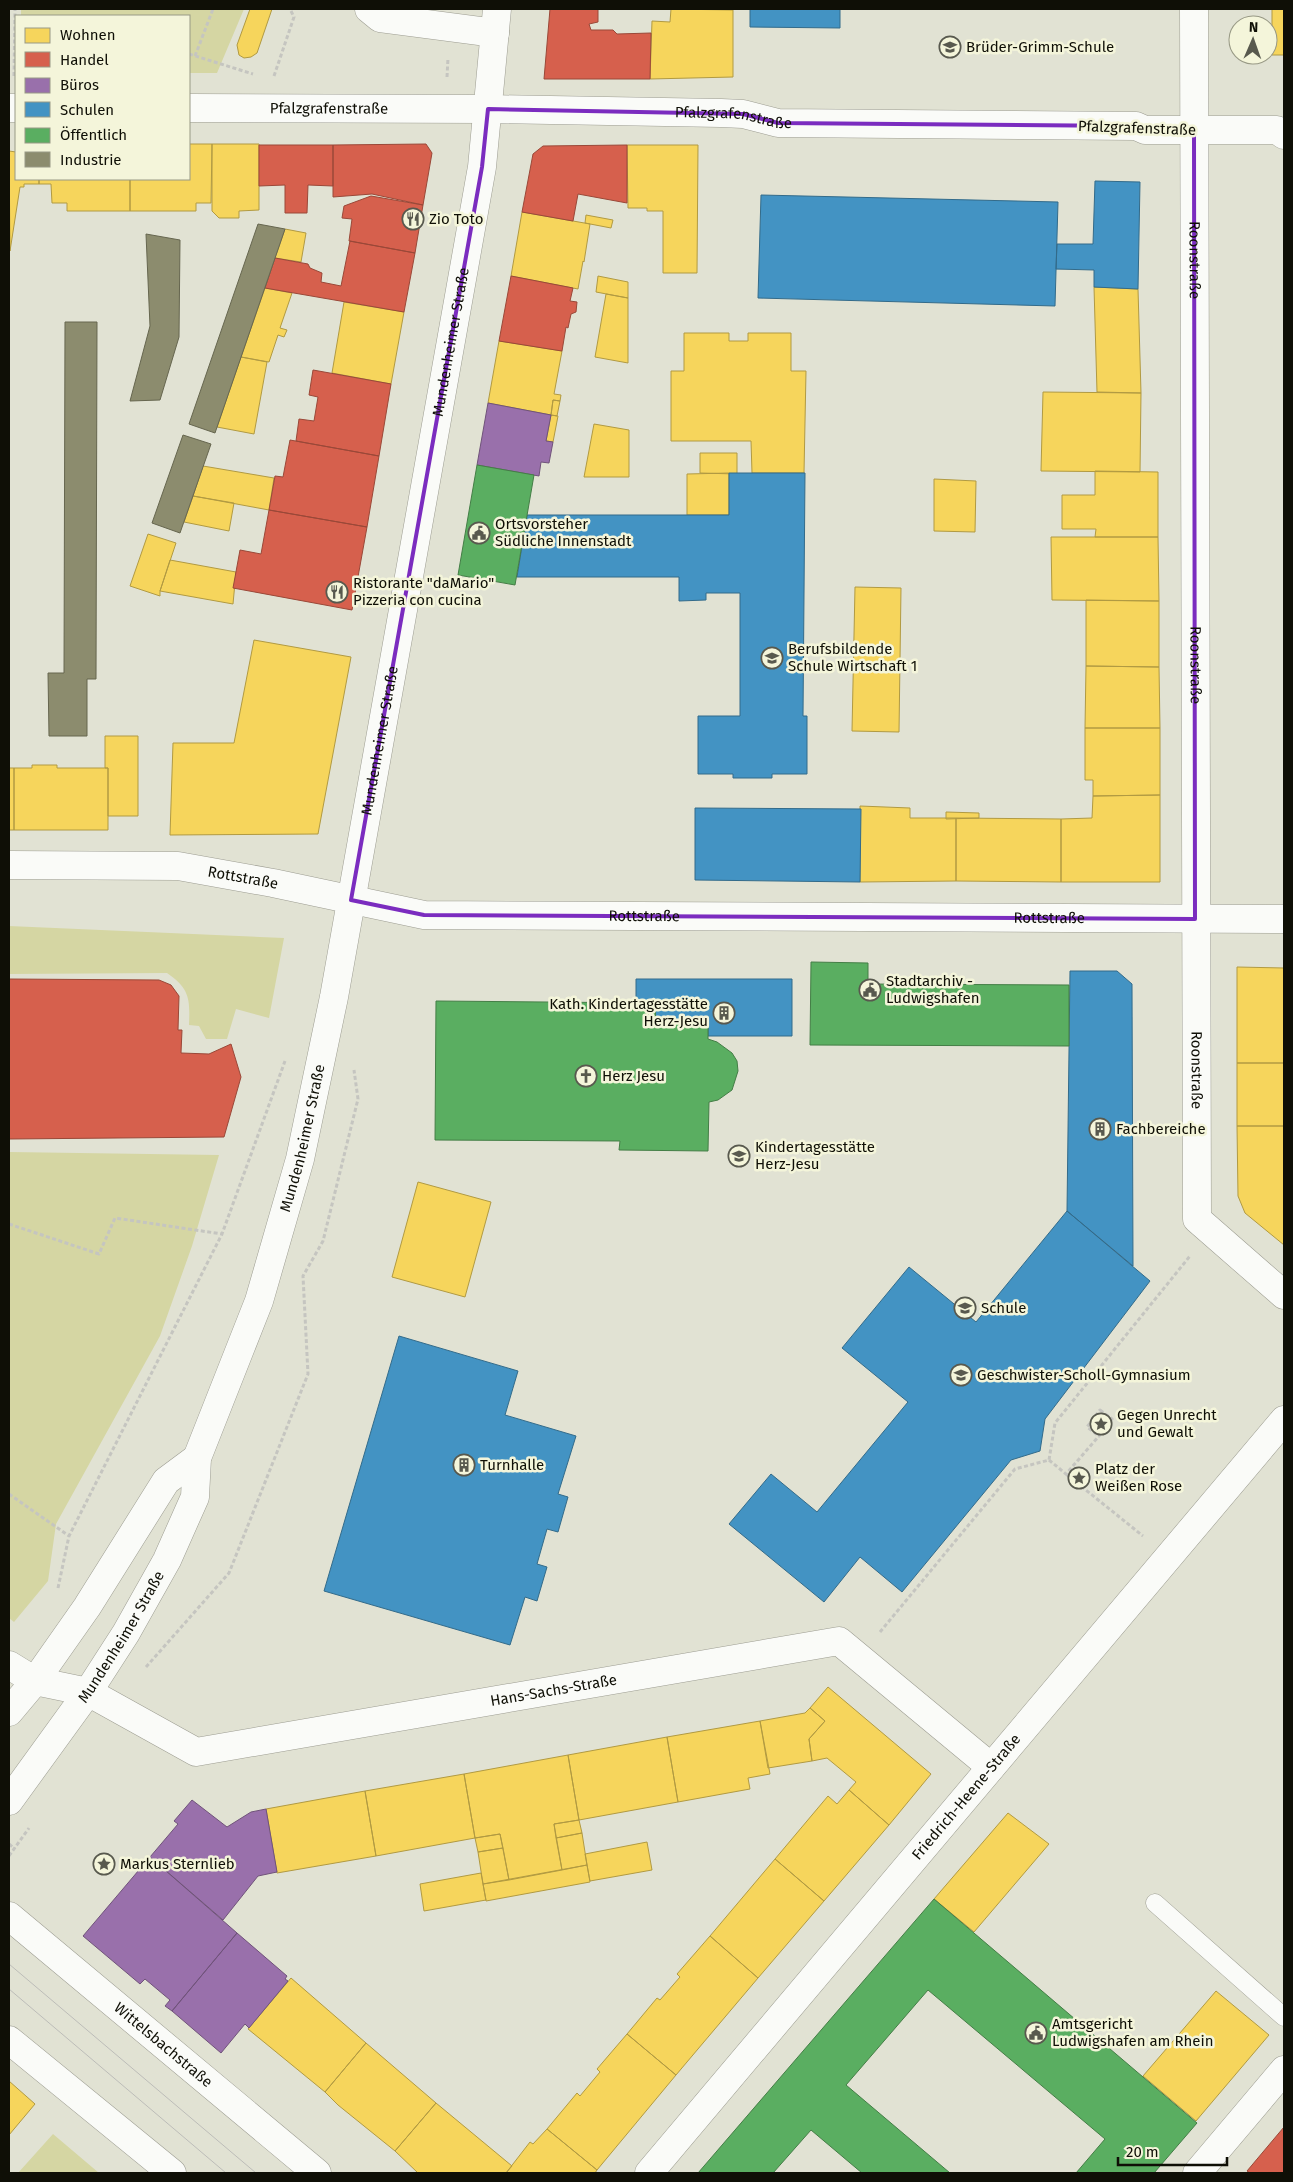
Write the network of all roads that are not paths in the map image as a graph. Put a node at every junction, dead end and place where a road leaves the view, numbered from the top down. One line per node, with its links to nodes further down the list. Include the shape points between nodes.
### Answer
1 (369, 9): 3 (street, via 380,18 450,28)
2 (1194, 9): 7 (street, Roonstraße)
3 (496, 21): 5 (street, Mundenheimer Straße)
4 (190, 108): 5 (street, Pfalzgrafenstraße)
5 (488, 109): 7 (street, Pfalzgrafenstraße, via 743,114 778,123 1136,126 1145,130); 9 (street, Mundenheimer Straße, via 480,177)
6 (1282, 129): 7 (street, Pfalzgrafenstraße)
7 (1194, 130): 10 (street, Roonstraße)
8 (9, 865): 9 (street, Rottstraße, via 178,866)
9 (351, 900): 10 (street, Rottstraße, via 424,915); 14 (street, Mundenheimer Straße, via 300,1159 259,1301)
10 (1195, 918): 11 (street, Rottstraße); 12 (street, Roonstraße, via 1197,1219)
11 (1284, 919)
12 (1279, 1290)
13 (1284, 1420): 19 (street, Friedrich-Heene-Straße)
14 (197, 1458): 16 (street, via 166,1481 97,1593); 17 (street, Mundenheimer Straße, via 195,1498 167,1560)
15 (9, 1665): 16 (street)
16 (35, 1681): 17 (street); 18 (street)
17 (88, 1692): 19 (street, Hans-Sachs-Straße, via 196,1752 839,1641); 20 (street, Mundenheimer Straße)
18 (9, 1712)
19 (991, 1767): 28 (street, Friedrich-Heene-Straße)
20 (9, 1801)
21 (1155, 1903): 23 (lane)
22 (9, 1916): 27 (street, Wittelsbachstraße)
23 (1284, 2016)
24 (9, 2040): 26 (street)
25 (1284, 2070): 29 (street)
26 (172, 2173)
27 (317, 2173)
28 (649, 2173)
29 (1196, 2173)

